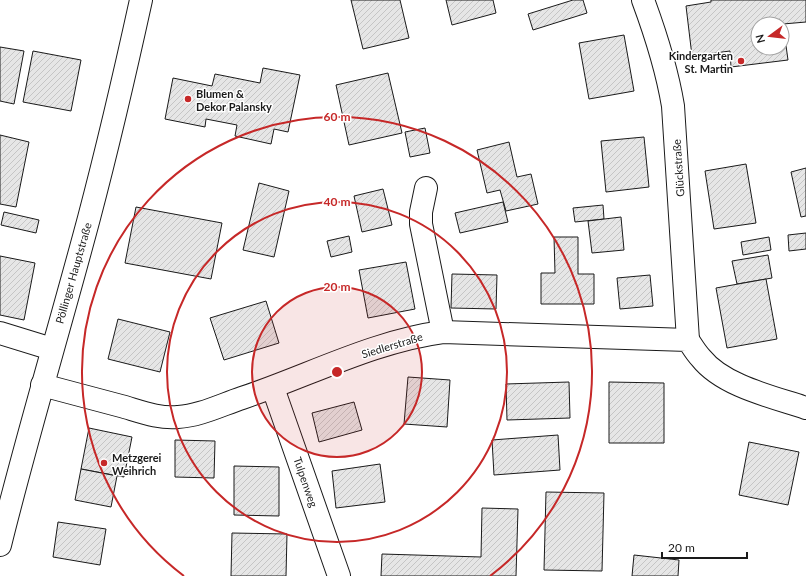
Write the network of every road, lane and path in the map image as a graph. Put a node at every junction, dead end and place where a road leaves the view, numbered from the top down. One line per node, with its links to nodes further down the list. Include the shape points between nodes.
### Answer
1 (141, 0): 7 (street, Pöllinger Hauptstraße, via 89,219)
2 (643, 0): 6 (street, Glückstraße, via 662,56 673,106)
3 (426, 188): 4 (street, via 420,224)
4 (444, 332): 6 (street, Siedlerstraße); 9 (street, Siedlerstraße, via 409,338 376,348)
5 (0, 334): 7 (street)
6 (688, 340): 10 (street, via 701,359 720,375 740,386)
7 (52, 349): 8 (street, Pöllinger Hauptstraße)
8 (42, 385): 9 (street, Siedlerstraße, via 136,410 177,417 191,415); 11 (street, Pöllinger Hauptstraße)
9 (273, 388): 12 (street, Tulpenweg)
10 (806, 408)
11 (0, 545)
12 (339, 576)

